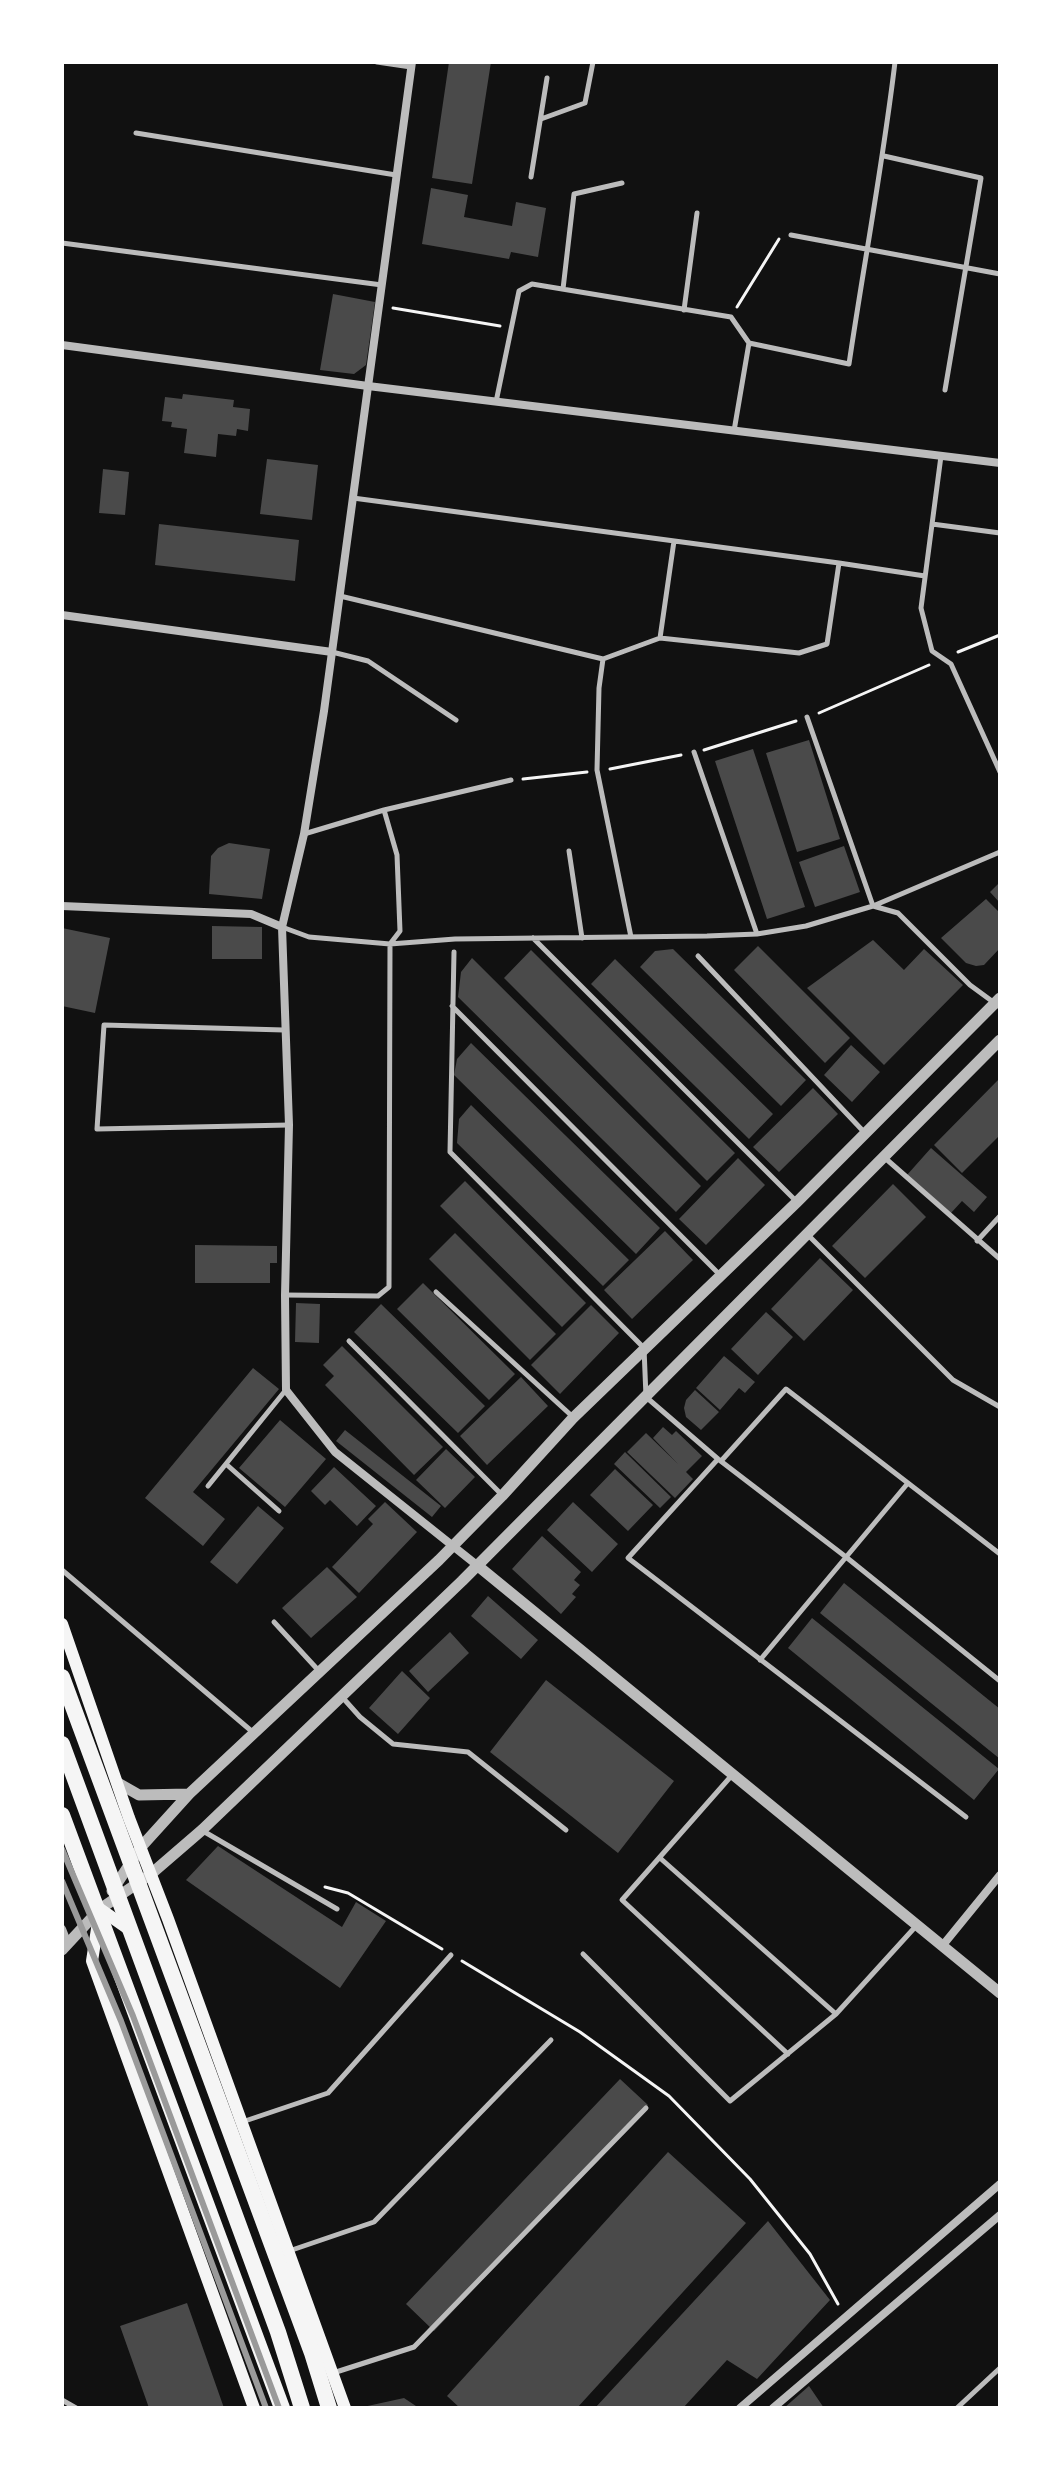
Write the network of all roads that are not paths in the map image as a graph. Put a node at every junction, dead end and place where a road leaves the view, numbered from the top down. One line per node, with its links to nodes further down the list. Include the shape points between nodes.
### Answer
1 (377, 62): 4 (lane)
2 (593, 62): 6 (lane, via 585,103)
3 (895, 62): 8 (lane)
4 (411, 65): 9 (street)
5 (547, 78): 6 (lane)
6 (541, 119): 10 (lane)
7 (136, 133): 9 (lane)
8 (884, 156): 15 (lane); 16 (lane, via 981,178)
9 (396, 175): 18 (street)
10 (531, 177)
11 (622, 183): 19 (lane, via 574,194)
12 (697, 213): 20 (lane)
13 (791, 235): 15 (lane)
14 (62, 243): 18 (lane)
15 (866, 250): 16 (lane); 21 (lane, via 849,364)
16 (967, 269): 17 (lane); 24 (lane)
17 (1000, 274)
18 (382, 285): 23 (street)
19 (563, 289): 20 (lane); 25 (lane, via 532,284 519,291)
20 (684, 310): 21 (lane, via 731,317)
21 (749, 343): 26 (lane)
22 (62, 345): 23 (street)
23 (368, 386): 25 (street); 29 (street)
24 (945, 390)
25 (496, 402): 26 (street)
26 (734, 431): 27 (street)
27 (942, 456): 28 (street); 30 (lane)
28 (1000, 463)
29 (353, 498): 32 (lane); 35 (street)
30 (932, 524): 31 (lane); 34 (lane)
31 (1000, 533)
32 (674, 541): 33 (lane); 37 (lane)
33 (839, 563): 34 (lane); 37 (lane, via 827,644 799,653)
34 (925, 576): 43 (lane, via 921,608 932,651 951,664)
35 (340, 596): 38 (street); 39 (lane)
36 (62, 615): 38 (street)
37 (660, 638): 39 (lane)
38 (332, 652): 41 (lane, via 368,661); 46 (street)
39 (603, 659): 53 (lane, via 597,770)
40 (807, 717): 50 (lane)
41 (456, 720)
42 (694, 752): 52 (lane)
43 (1000, 772)
44 (511, 780): 45 (lane)
45 (384, 810): 46 (lane); 56 (lane, via 397,855 400,931)
46 (304, 834): 51 (street)
47 (569, 851): 55 (lane)
48 (1000, 852): 50 (lane)
49 (62, 906): 51 (street, via 251,914)
50 (873, 906): 52 (lane); 59 (lane, via 898,913 970,985)
51 (282, 927): 56 (lane, via 309,937); 61 (street)
52 (757, 934): 53 (lane)
53 (631, 937): 55 (lane)
54 (533, 938): 55 (lane); 56 (lane); 66 (lane)
55 (582, 938)
56 (390, 944): 73 (lane, via 389,1287 378,1296)
57 (454, 952): 60 (lane)
58 (698, 956): 64 (lane)
59 (998, 1003): 64 (street)
60 (452, 1006): 71 (lane); 75 (lane, via 450,1152)
61 (284, 1030): 63 (street); 63 (lane, via 104,1025 97,1129)
62 (1000, 1040): 65 (street)
63 (289, 1125): 73 (street)
64 (865, 1133): 66 (street)
65 (885, 1158): 68 (street); 69 (lane)
66 (797, 1202): 71 (street)
67 (1000, 1216): 69 (lane)
68 (808, 1235): 77 (street); 78 (lane, via 953,1380)
69 (977, 1241): 70 (lane)
70 (1000, 1259)
71 (720, 1274): 75 (street)
72 (436, 1292): 79 (lane)
73 (285, 1295): 76 (street)
74 (349, 1341): 84 (lane)
75 (644, 1348): 77 (lane); 79 (street)
76 (286, 1390): 81 (lane); 86 (street, via 335,1452)
77 (646, 1397): 80 (lane); 89 (street)
78 (1000, 1407)
79 (573, 1418): 84 (street)
80 (720, 1459): 82 (lane, via 786,1389); 88 (lane); 93 (lane, via 628,1558)
81 (226, 1464): 83 (lane); 85 (lane)
82 (908, 1483): 87 (lane); 88 (lane)
83 (208, 1486)
84 (502, 1496): 86 (street)
85 (279, 1511)
86 (453, 1546): 89 (street); 94 (street)
87 (1000, 1554)
88 (846, 1557): 93 (lane); 96 (lane)
89 (478, 1566): 97 (street); 100 (street)
90 (62, 1570): 98 (lane)
91 (274, 1622): 94 (lane)
92 (62, 1624): 101 (main road)
93 (760, 1660): 105 (lane)
94 (320, 1673): 98 (street)
95 (62, 1677): 136 (highway)
96 (1000, 1681)
97 (342, 1697): 106 (street); 107 (lane, via 393,1744 468,1752)
98 (256, 1735): 102 (street)
99 (62, 1744): 135 (highway)
100 (734, 1774): 109 (lane); 114 (street)
101 (118, 1783): 102 (street, via 139,1795); 108 (main road)
102 (189, 1794): 108 (street)
103 (62, 1802): 112 (main road)
104 (62, 1815): 134 (highway)
105 (966, 1817)
106 (202, 1830): 110 (street); 113 (lane)
107 (566, 1830)
108 (141, 1847): 110 (main road); 112 (street)
109 (660, 1858): 121 (lane); 123 (lane, via 622,1900)
110 (151, 1874): 112 (street); 125 (main road)
111 (1000, 1875): 116 (street)
112 (100, 1909): 117 (street); 133 (main road, via 92,1961); 135 (main road, via 137,1935)
113 (337, 1909)
114 (917, 1924): 116 (street); 121 (lane)
115 (62, 1929): 117 (street)
116 (943, 1945): 120 (street)
117 (65, 1947)
118 (583, 1954): 123 (lane, via 730,2101)
119 (451, 1955): 125 (lane, via 328,2093)
120 (1000, 1993)
121 (836, 2014): 123 (lane)
122 (551, 2040): 128 (lane, via 374,2222)
123 (788, 2054)
124 (646, 2108): 130 (lane, via 414,2347)
125 (241, 2123): 128 (main road)
126 (1000, 2184): 138 (street)
127 (1000, 2215): 139 (street)
128 (288, 2252): 130 (main road)
129 (1000, 2368): 140 (lane)
130 (332, 2373): 137 (main road)
131 (62, 2400): 132 (lane)
132 (76, 2408)
133 (254, 2408)
134 (282, 2408)
135 (303, 2408)
136 (329, 2408)
137 (345, 2408)
138 (740, 2408)
139 (773, 2408)
140 (957, 2408)

